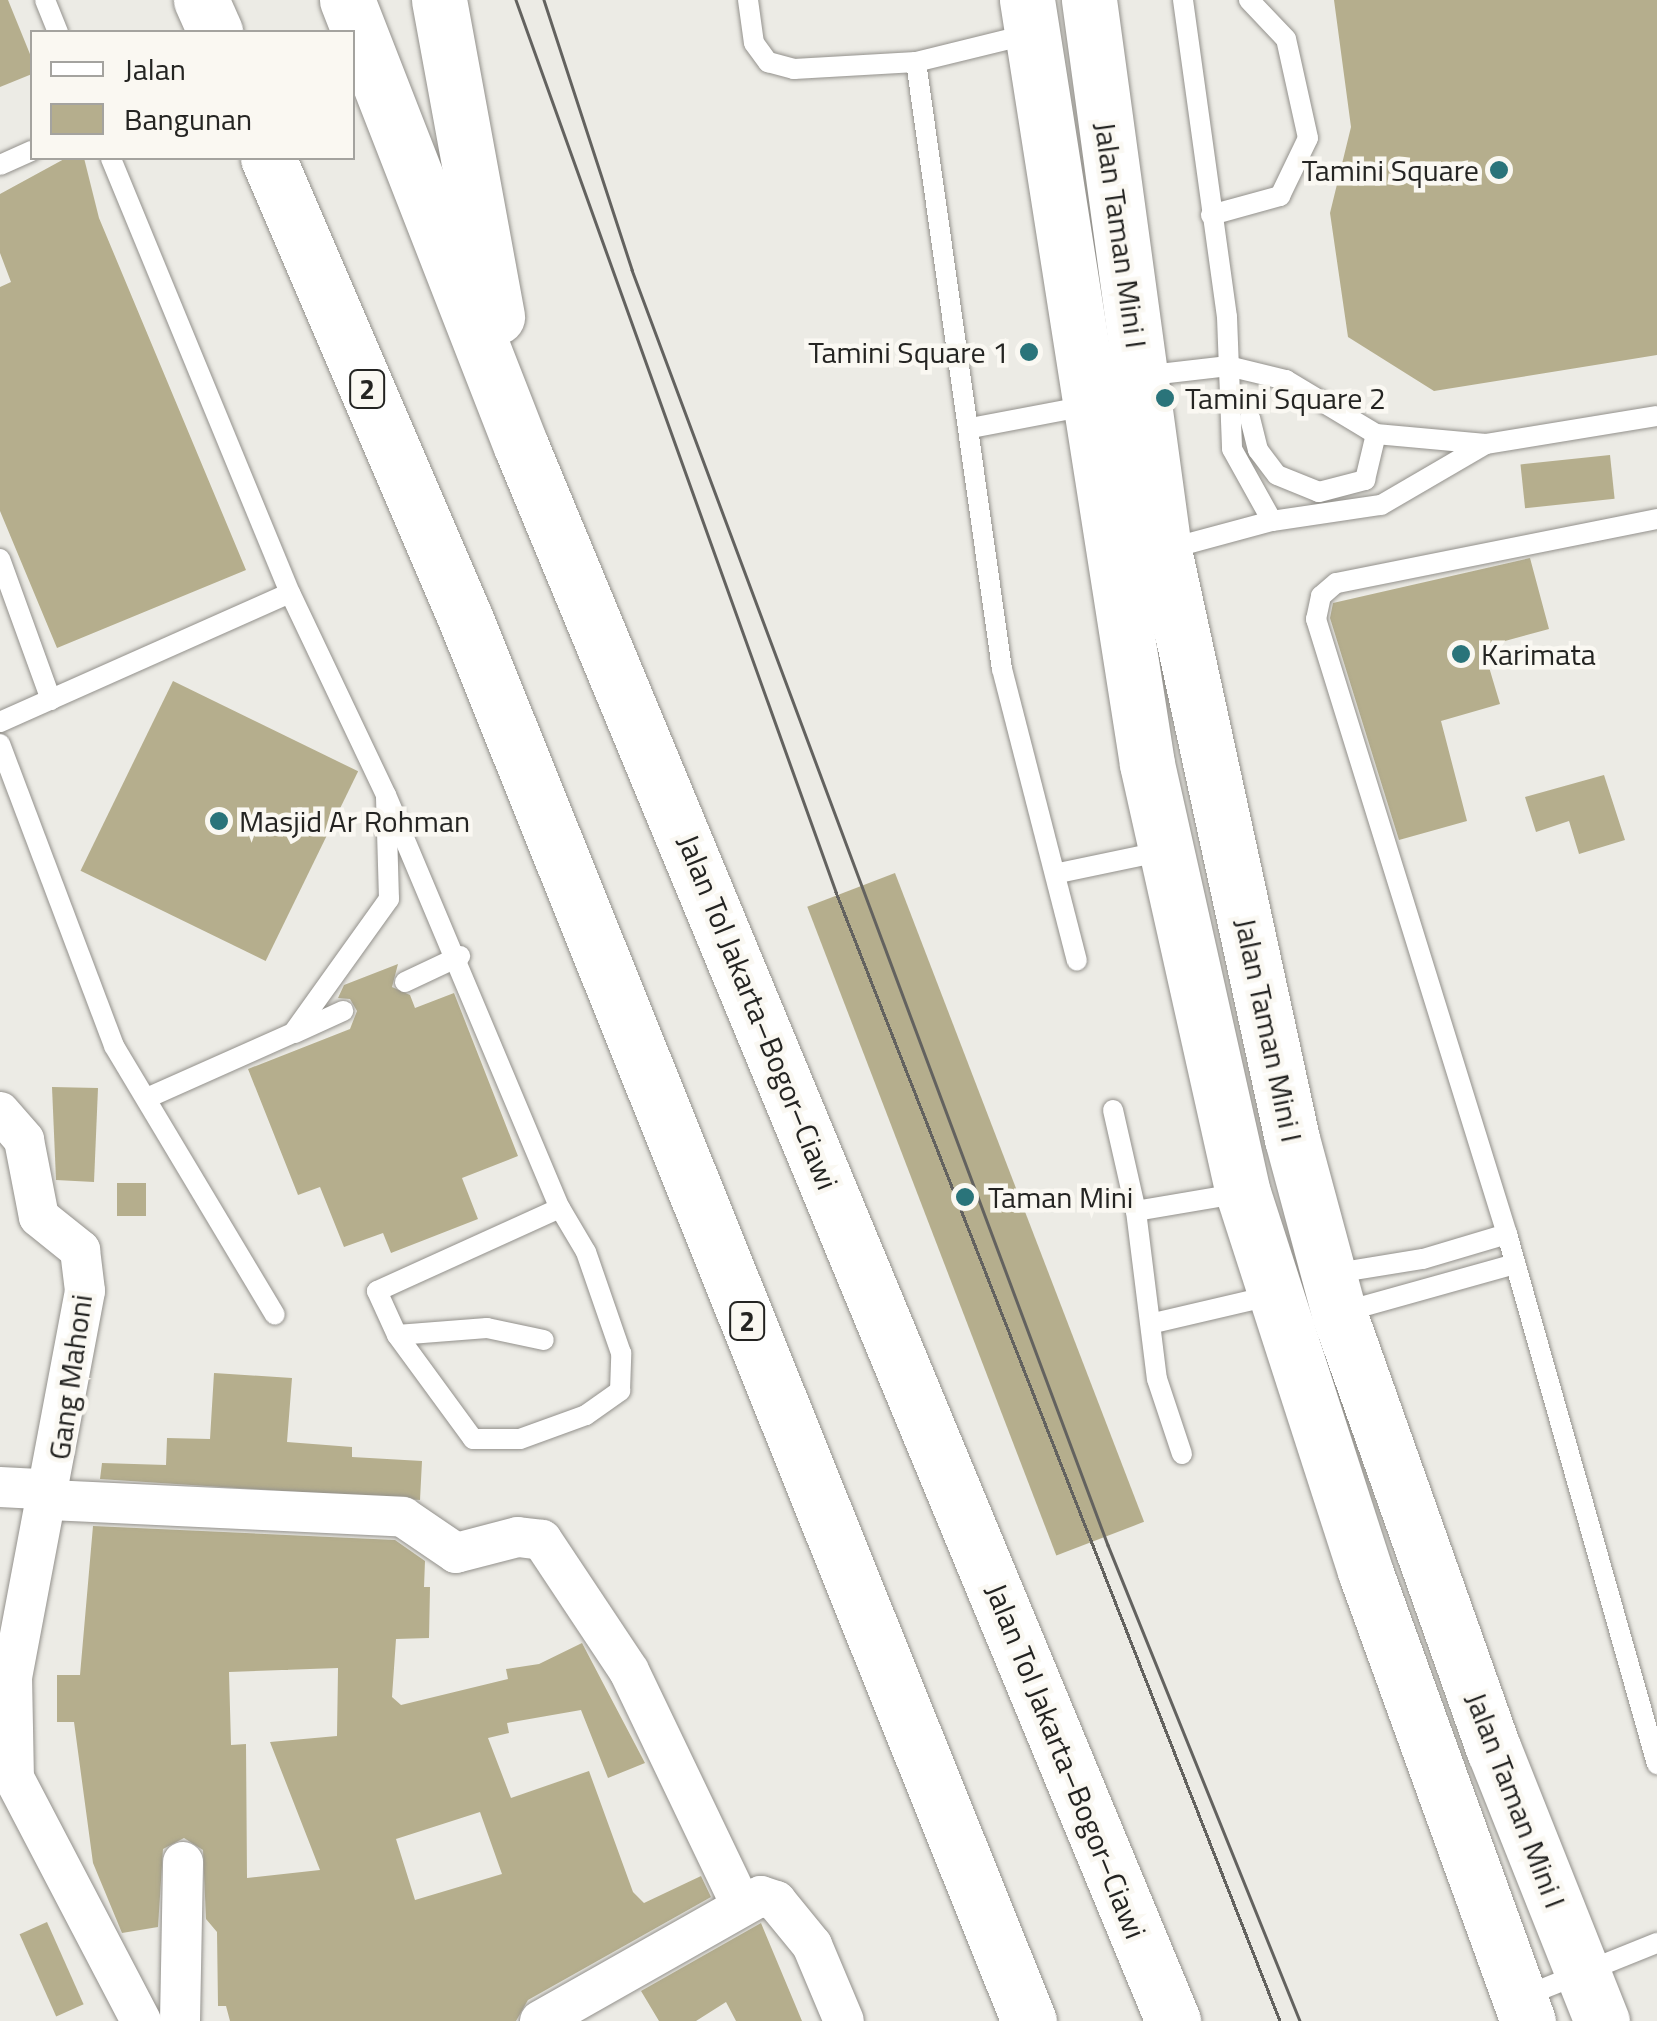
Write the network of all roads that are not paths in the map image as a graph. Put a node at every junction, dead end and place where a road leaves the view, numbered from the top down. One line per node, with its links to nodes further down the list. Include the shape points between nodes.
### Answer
1 (44, 0): 10 (lane)
2 (200, 0): 11 (main road)
3 (348, 0): 26 (main road, Jalan Tol Jakarta–Bogor–Ciawi)
4 (439, 0): 26 (main road)
5 (748, 0): 12 (lane, via 754,44 768,62 794,69)
6 (1089, 0): 19 (main road, Jalan Taman Mini I)
7 (1183, 0): 17 (lane)
8 (1249, 0): 17 (lane, via 1286,38 1308,138 1280,196)
9 (1029, 16): 12 (lane); 20 (main road, Jalan Taman Mini I)
10 (57, 30)
11 (213, 30)
12 (916, 62): 23 (lane)
13 (30, 152): 16 (lane)
14 (112, 160): 31 (lane)
15 (269, 160): 70 (main road, 2, via 466,620)
16 (0, 165)
17 (1211, 215): 18 (lane)
18 (1228, 366): 19 (lane); 24 (lane, via 1286,380); 28 (lane, via 1232,450)
19 (1140, 376): 29 (main road, Jalan Taman Mini I)
20 (1086, 406): 23 (lane); 36 (main road, Jalan Taman Mini I)
21 (1657, 416): 25 (lane)
22 (1250, 418): 24 (lane, via 1258,450 1277,475 1319,492 1365,480)
23 (971, 428): 37 (lane, via 1002,669)
24 (1376, 434): 25 (lane)
25 (1486, 444): 28 (lane, via 1381,505)
26 (521, 446): 71 (main road, Jalan Tol Jakarta–Bogor–Ciawi)
27 (1657, 518): 49 (lane, via 1336,584 1321,596 1316,619)
28 (1272, 521): 29 (lane)
29 (1164, 550): 51 (main road, Jalan Taman Mini I, via 1292,1138)
30 (0, 560): 32 (lane)
31 (290, 592): 32 (lane); 35 (lane)
32 (51, 700): 33 (lane)
33 (0, 722)
34 (0, 744): 43 (lane, via 114,1046)
35 (386, 795): 38 (lane); 42 (lane, via 390,900)
36 (1166, 850): 37 (lane); 46 (main road, Jalan Taman Mini I)
37 (1059, 873): 39 (lane)
38 (460, 956): 40 (lane); 47 (lane)
39 (1077, 961)
40 (405, 982)
41 (343, 1011): 42 (lane)
42 (293, 1034): 43 (lane)
43 (146, 1098): 53 (lane)
44 (1112, 1110): 48 (lane)
45 (0, 1112): 59 (street, Gang Mahoni, via 24,1140 40,1218 80,1250 80,1331)
46 (1243, 1193): 48 (lane); 52 (main road, Jalan Taman Mini I)
47 (560, 1208): 55 (lane, via 378,1287); 55 (lane, via 586,1252 621,1352 620,1391 586,1415 520,1440 473,1440)
48 (1136, 1211): 54 (lane)
49 (1506, 1234): 50 (lane); 51 (lane)
50 (1514, 1264): 51 (lane); 60 (lane)
51 (1334, 1293): 64 (main road, Jalan Taman Mini I)
52 (1275, 1295): 54 (lane); 65 (main road, Jalan Taman Mini I)
53 (275, 1315)
54 (1154, 1323): 57 (lane, via 1156,1380)
55 (398, 1335): 56 (lane, via 487,1328)
56 (544, 1340)
57 (1182, 1454)
58 (0, 1487): 59 (street, Gang Mahoni, via 34,1489)
59 (49, 1500): 62 (street, via 404,1517 456,1552 518,1536 542,1540 629,1670); 66 (street, via 10,1691 14,1778)
60 (1657, 1764)
61 (183, 1862): 67 (street)
62 (740, 1904): 68 (street); 69 (street, via 776,1901 812,1945)
63 (1657, 1943): 64 (lane)
64 (1592, 1997): 65 (lane)
65 (1523, 2010)
66 (141, 2021)
67 (180, 2021)
68 (540, 2021)
69 (844, 2021)
70 (1028, 2021)
71 (1173, 2021)

